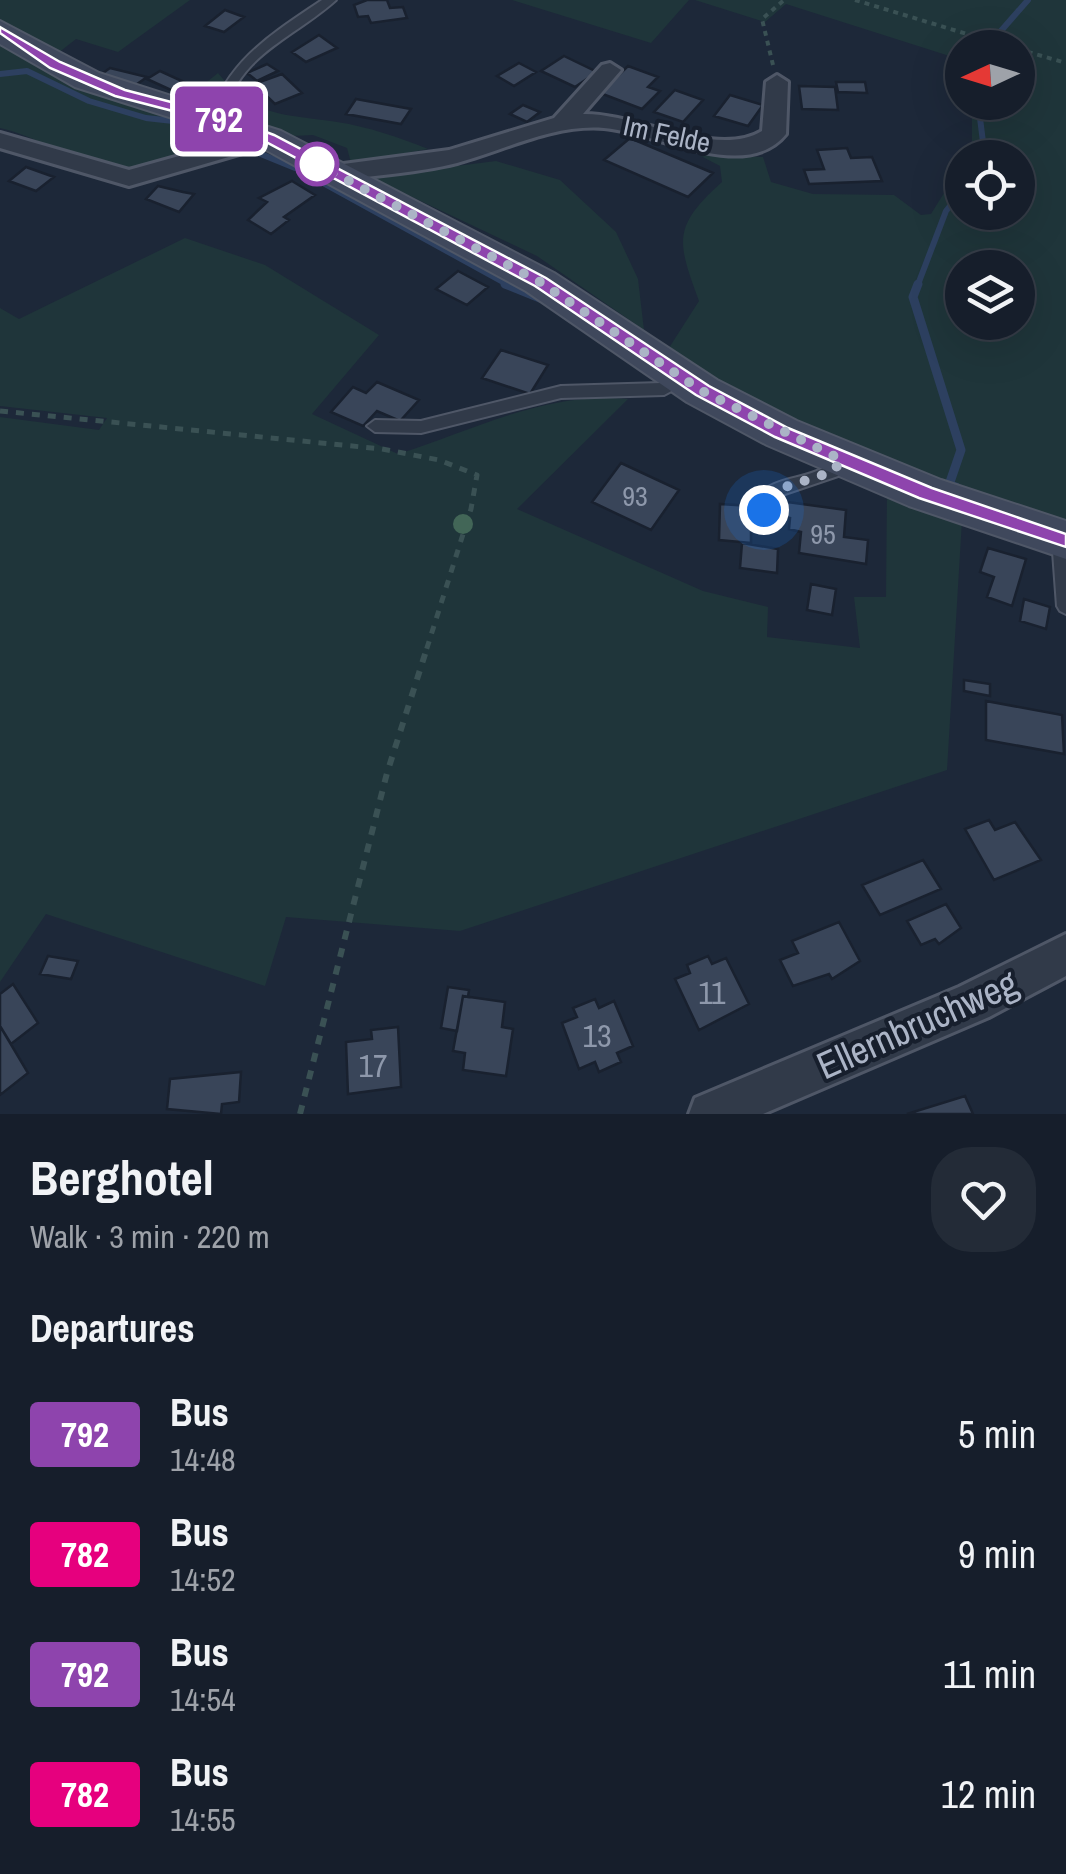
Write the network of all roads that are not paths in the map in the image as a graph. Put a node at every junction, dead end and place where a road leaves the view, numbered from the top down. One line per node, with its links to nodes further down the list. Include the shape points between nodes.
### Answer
1 (330, 0): 5 (lane, via 248,58 219,101)
2 (0, 31): 5 (main road, via 86,80)
3 (610, 70): 6 (street, Im Felde)
4 (778, 82): 6 (street, Im Felde, via 774,134 749,147 704,144 610,121)
5 (216, 118): 8 (main road)
6 (565, 120): 9 (street, Im Felde, via 453,156)
7 (0, 140): 8 (street, via 129,178)
8 (250, 144): 9 (main road)
9 (336, 173): 10 (main road, via 540,282)
10 (683, 378): 11 (lane, via 664,389 561,392 421,427); 12 (main road)
11 (374, 426)
12 (842, 460): 13 (lane, via 832,472 773,491); 14 (main road)
13 (764, 510)
14 (1064, 539): 15 (lane)
15 (1066, 606)
16 (1066, 954): 17 (street, Ellernbruchweg, via 974,1002)
17 (712, 1114)

